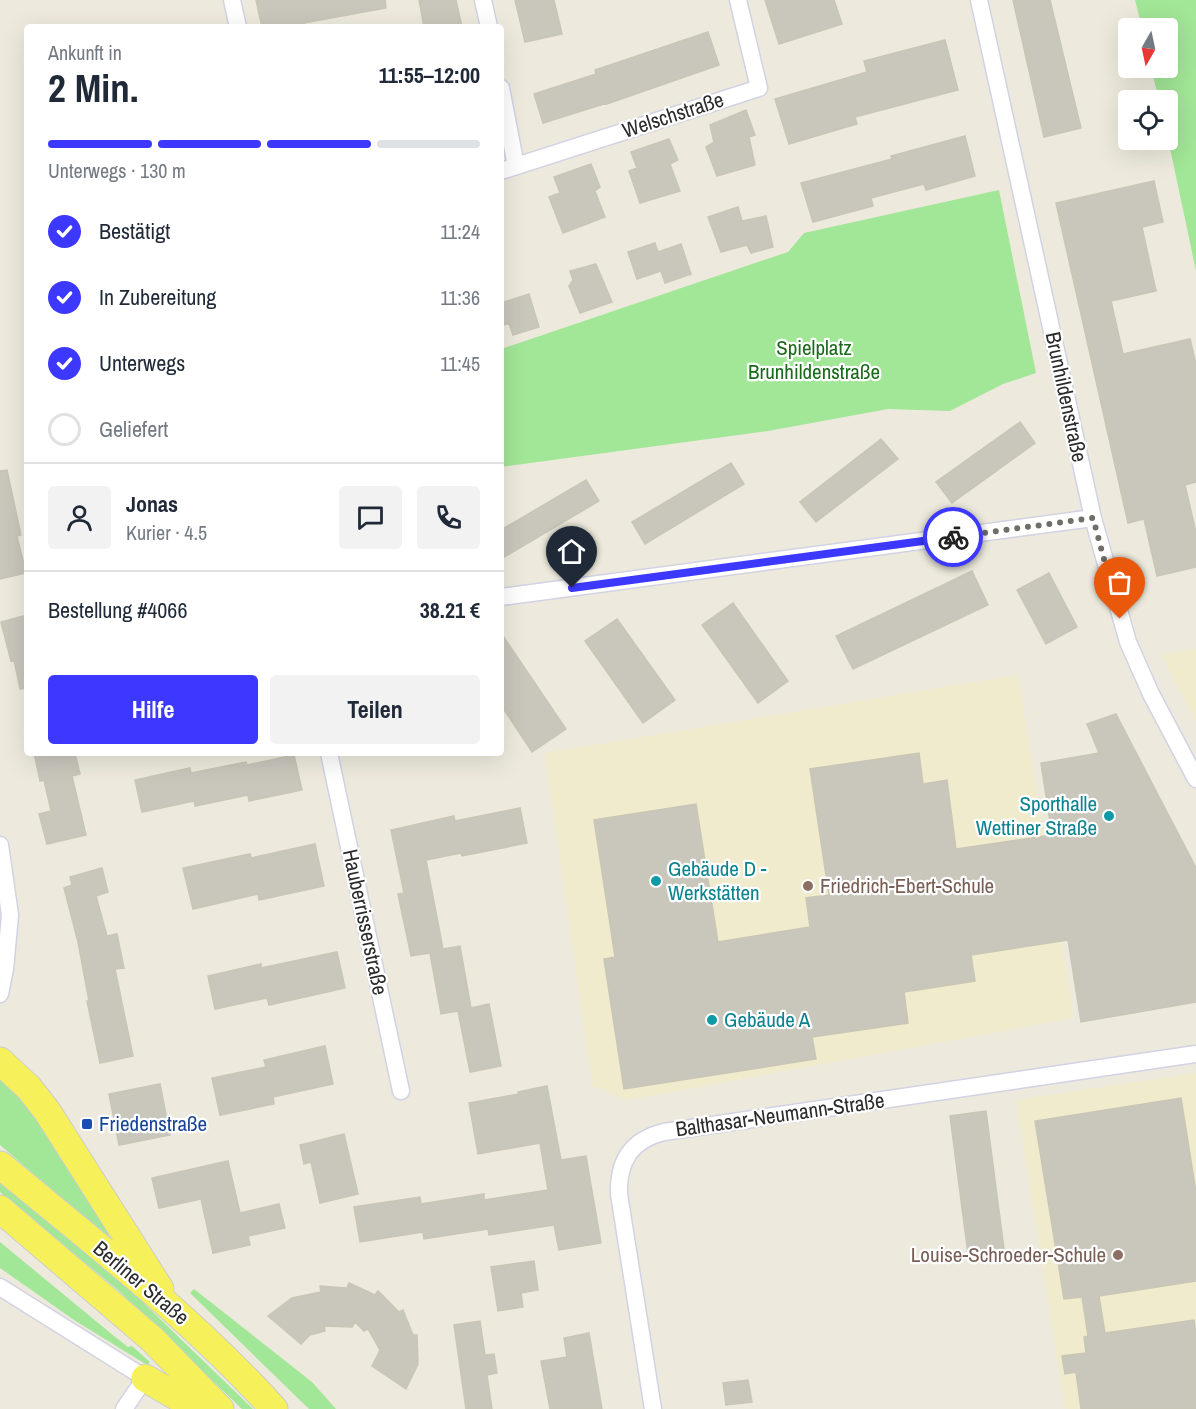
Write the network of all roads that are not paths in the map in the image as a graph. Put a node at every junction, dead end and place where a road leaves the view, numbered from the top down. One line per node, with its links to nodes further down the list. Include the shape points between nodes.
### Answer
1 (232, 0): 5 (street)
2 (483, 0): 6 (street)
3 (738, 0): 8 (street, Welschstraße, via 759,88)
4 (979, 0): 9 (street, Brunhildenstraße)
5 (237, 24)
6 (488, 24)
7 (504, 118): 8 (street)
8 (509, 168)
9 (1093, 518): 10 (street); 12 (street, Brunhildenstraße, via 1128,642)
10 (504, 597)
11 (330, 756): 17 (street, Hauberrisserstraße)
12 (1196, 779)
13 (0, 845): 14 (street, via 10,915)
14 (0, 994)
15 (1196, 1054): 27 (street, Balthasar-Neumann-Straße, via 664,1132 639,1143 620,1169 619,1194)
16 (0, 1061): 21 (main road, via 47,1111)
17 (402, 1091)
18 (0, 1165): 21 (main road, Berliner Straße)
19 (0, 1209): 25 (main road, Berliner Straße, via 152,1339)
20 (0, 1287): 22 (street)
21 (174, 1310): 26 (main road, Berliner Straße, via 242,1373)
22 (145, 1378): 23 (street); 24 (main road)
23 (124, 1409)
24 (198, 1409)
25 (220, 1409)
26 (274, 1409)
27 (653, 1409)

